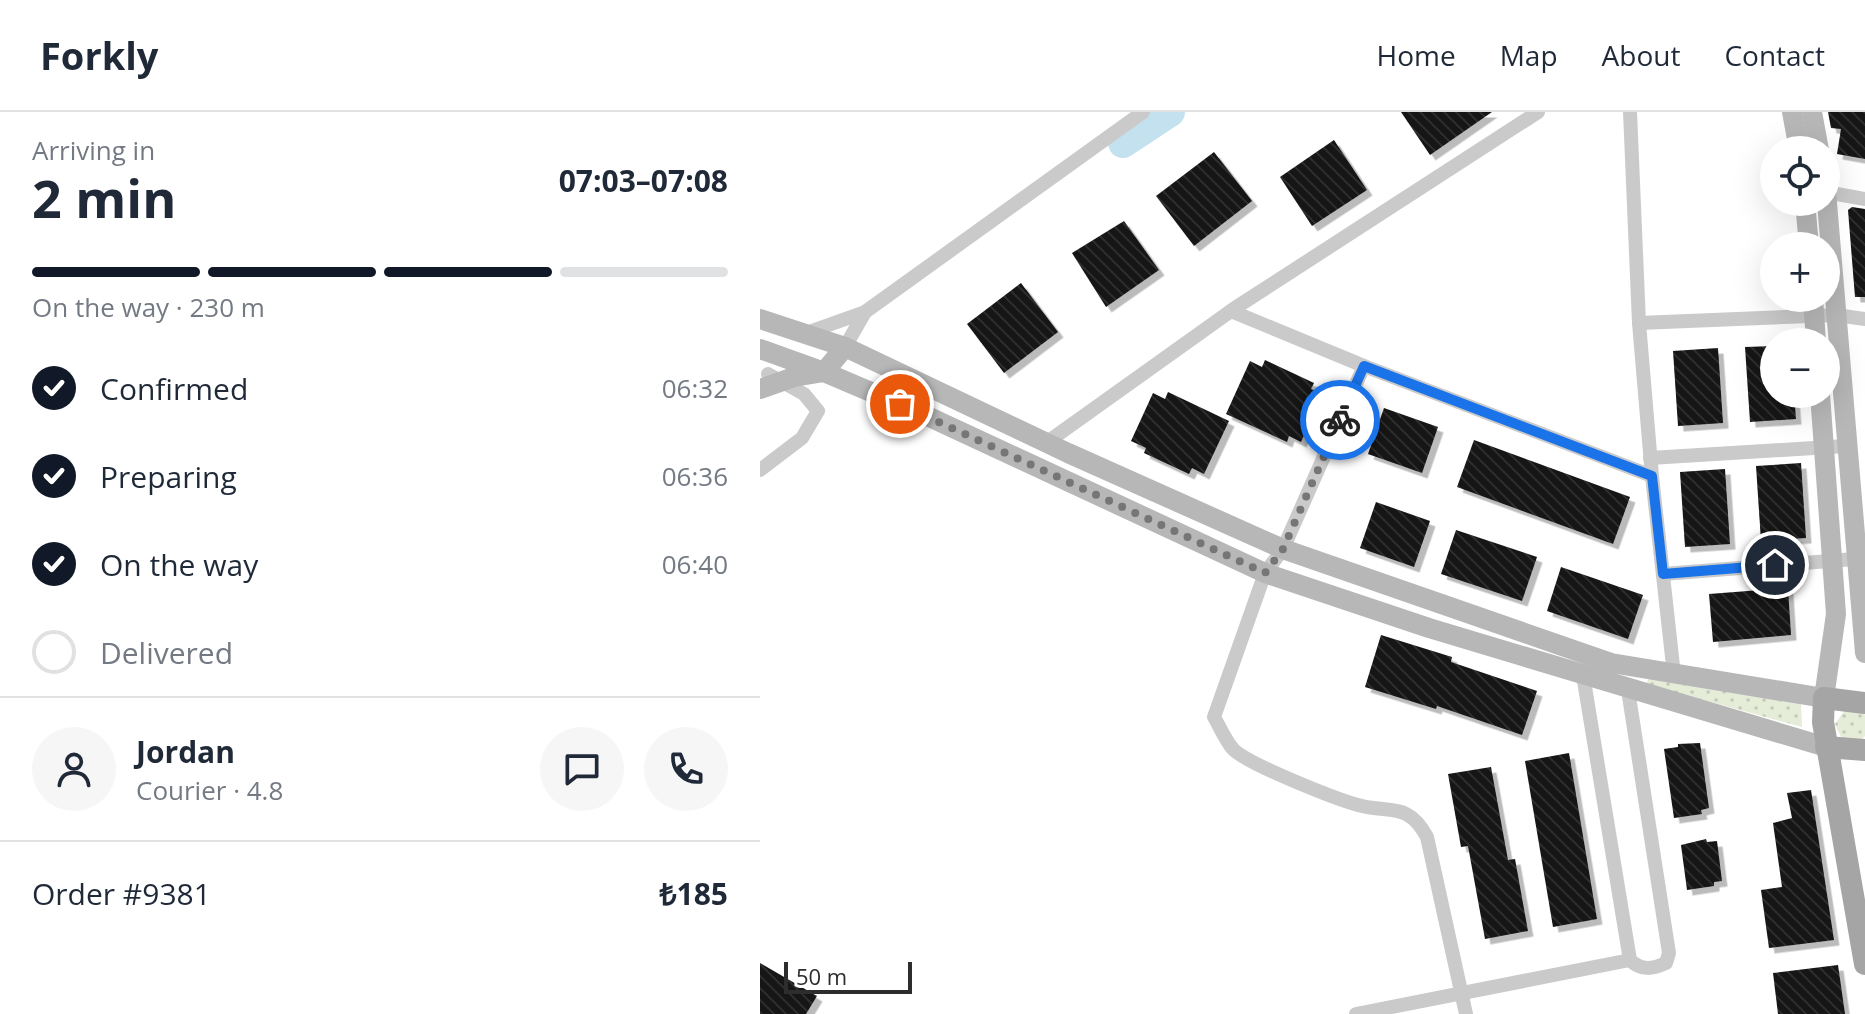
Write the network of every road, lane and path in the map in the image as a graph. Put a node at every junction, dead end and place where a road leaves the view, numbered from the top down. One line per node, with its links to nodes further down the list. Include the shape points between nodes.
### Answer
1 (1143, 112): 12 (street)
2 (1538, 112): 11 (street)
3 (1630, 112): 18 (street)
4 (1792, 112): 6 (main road)
5 (1812, 112): 7 (main road)
6 (1796, 136)
7 (1816, 136)
8 (1840, 195): 9 (street)
9 (1865, 199)
10 (1828, 216): 15 (main road)
11 (1231, 311): 23 (street); 27 (street)
12 (865, 312): 19 (street); 20 (street)
13 (1760, 312): 18 (street)
14 (1828, 312): 15 (street)
15 (1836, 315): 17 (street); 28 (main road)
16 (760, 319): 19 (main road)
17 (1865, 319)
18 (1639, 323): 30 (street)
19 (806, 333): 20 (main road); 22 (main road)
20 (845, 347): 24 (main road); 27 (main road)
21 (760, 349): 22 (main road)
22 (782, 358): 24 (main road); 25 (main road)
23 (1364, 366): 32 (street); 33 (street)
24 (824, 372): 25 (main road); 36 (main road)
25 (767, 382): 31 (street, via 804,394 818,411 802,438)
26 (1821, 408): 29 (main road)
27 (1046, 443): 33 (main road)
28 (1846, 446): 29 (street); 34 (main road)
29 (1825, 448): 30 (street); 35 (main road)
30 (1650, 458): 32 (street)
31 (760, 470)
32 (1652, 476): 37 (street)
33 (1283, 549): 36 (street); 40 (main road, via 1611,663)
34 (1855, 559): 35 (street); 38 (main road)
35 (1832, 560): 37 (street); 42 (main road, via 1836,614)
36 (1265, 573): 39 (main road); 48 (street, via 1214,717 1234,751 1282,776 1360,806 1391,808 1419,822 1427,837)
37 (1663, 574): 40 (street)
38 (1865, 653)
39 (1583, 675): 41 (main road); 46 (street)
40 (1674, 675): 42 (main road)
41 (1628, 690): 44 (main road); 46 (street, via 1669,953 1666,963 1656,968 1645,969)
42 (1824, 698): 43 (main road); 44 (main road)
43 (1865, 703)
44 (1826, 747): 45 (main road); 47 (main road)
45 (1865, 750)
46 (1630, 960): 48 (street)
47 (1865, 964)
48 (1461, 993): 49 (street); 50 (street)
49 (1356, 1014)
50 (1466, 1014)

